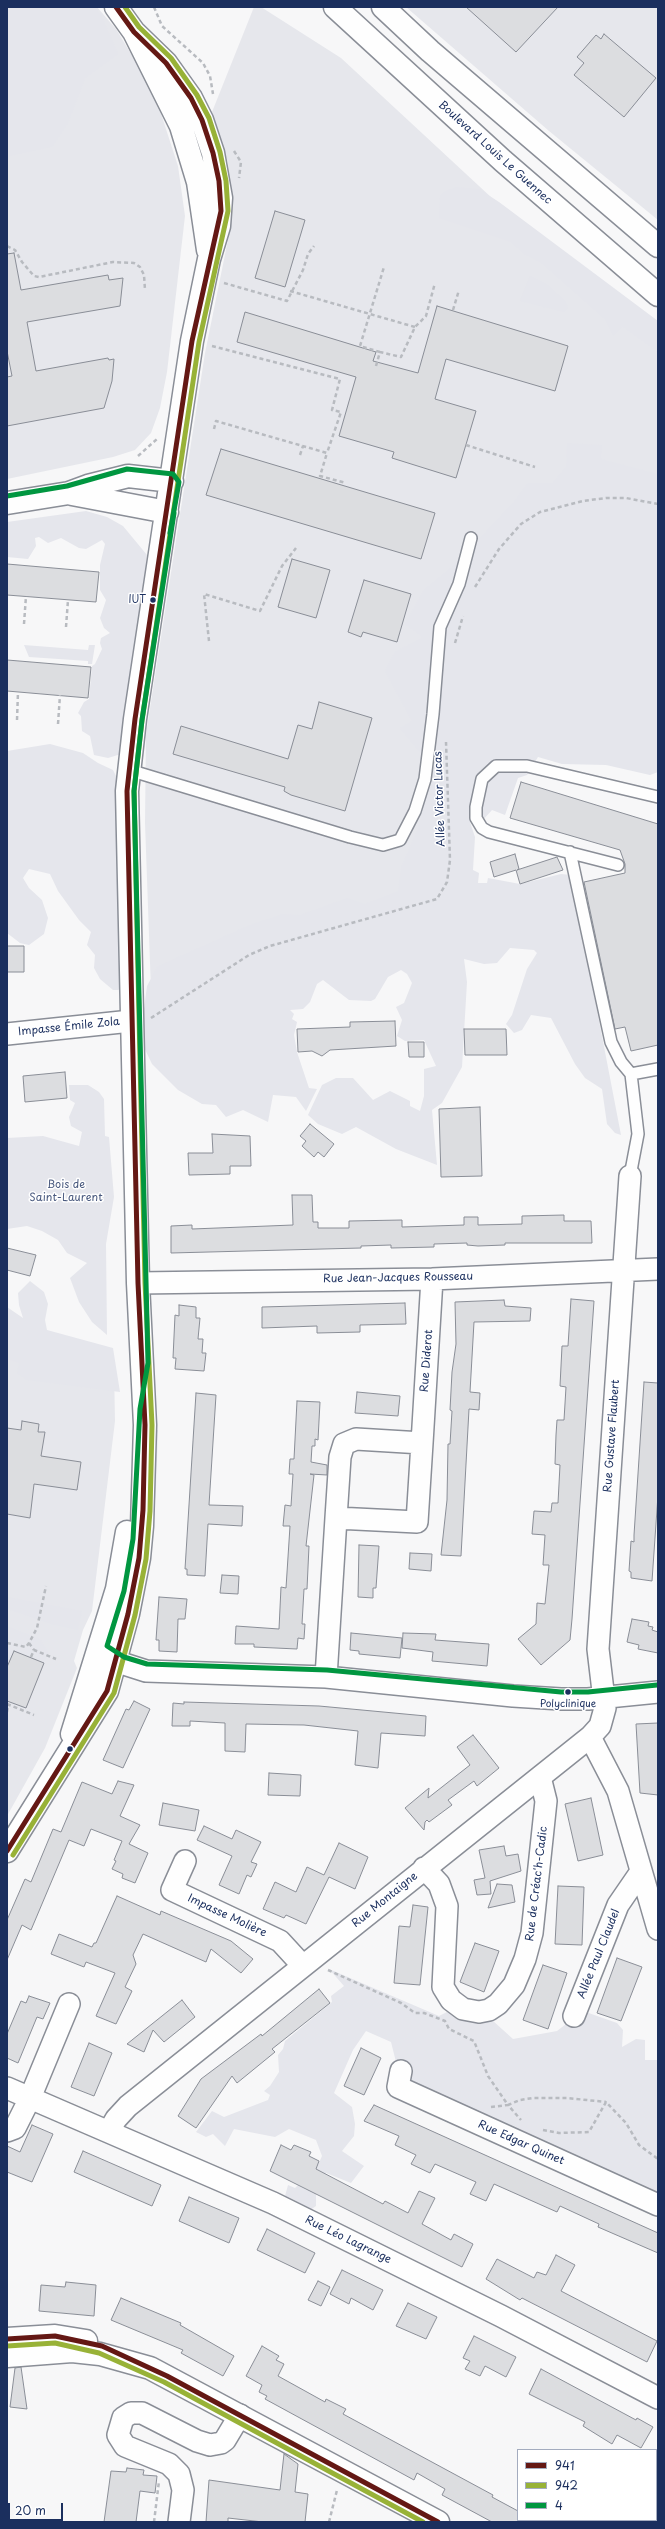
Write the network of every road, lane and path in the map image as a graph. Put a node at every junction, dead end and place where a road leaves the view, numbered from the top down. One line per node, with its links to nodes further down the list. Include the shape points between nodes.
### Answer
1 (116, 7): 17 (street, via 134,32 174,73 191,98 207,133 216,167 221,198 219,226 209,259)
2 (335, 7): 13 (street, Boulevard Louis Le Guennec, via 503,161)
3 (383, 7): 6 (street, via 430,51)
4 (7, 246): 10 (path, via 15,250 34,276 39,277 113,262 134,263 140,267 144,275)
5 (314, 246): 12 (path)
6 (658, 246)
7 (384, 267): 15 (path)
8 (220, 282): 12 (path, via 286,301)
9 (435, 283): 16 (path, via 426,316)
10 (144, 290)
11 (459, 290): 14 (path)
12 (290, 291): 15 (path)
13 (658, 295)
14 (454, 310)
15 (370, 314): 16 (path); 18 (path, via 360,346)
16 (415, 327): 18 (path, via 401,357)
17 (192, 340): 23 (path, via 340,379 332,410 340,412); 26 (street)
18 (380, 352): 19 (path)
19 (376, 366)
20 (214, 429): 22 (path, via 216,421)
21 (466, 445): 25 (path)
22 (303, 446): 23 (path); 24 (path)
23 (327, 453): 27 (path, via 320,476)
24 (300, 455)
25 (535, 466)
26 (172, 481): 28 (street, via 128,476); 31 (street)
27 (346, 483)
28 (69, 493): 29 (street); 31 (street)
29 (7, 503)
30 (658, 504): 34 (path, via 626,498 606,498 540,512 521,524 499,549)
31 (167, 512): 47 (street)
32 (471, 538): 47 (lane, via 460,584 440,627 425,779 415,811 400,840 383,845 350,837)
33 (296, 548): 40 (path, via 282,566 260,611 204,594)
34 (473, 591)
35 (26, 596): 38 (path)
36 (68, 600): 39 (path)
37 (464, 611): 41 (path)
38 (24, 624)
39 (66, 627)
40 (209, 641)
41 (454, 646)
42 (18, 692): 44 (path)
43 (60, 696): 45 (path)
44 (17, 720)
45 (58, 724)
46 (446, 737): 51 (path, Allée Victor Lucas, via 450,860 447,882 437,899 270,946 249,955 162,1012 146,1020)
47 (129, 770): 51 (street, via 126,806)
48 (658, 797): 49 (lane, via 527,766 505,765 488,771 479,785 476,807 476,818 482,828 498,835)
49 (570, 852): 50 (lane); 54 (lane, via 612,1042 621,1062)
50 (618, 865)
51 (131, 1021): 52 (street, Impasse Émile Zola); 59 (street)
52 (7, 1034)
53 (658, 1069): 54 (lane)
54 (631, 1074): 55 (lane, via 638,1134)
55 (630, 1176): 56 (street, Rue Gustave Flaubert)
56 (623, 1270): 57 (street, Rue Jean-Jacques Rousseau); 58 (street, Rue Jean-Jacques Rousseau); 71 (street, Rue Gustave Flaubert, via 598,1649)
57 (658, 1270)
58 (432, 1279): 59 (street, Rue Jean-Jacques Rousseau); 60 (street, Rue Diderot)
59 (138, 1283): 66 (street, via 141,1362 133,1408 130,1498 125,1550)
60 (422, 1443): 61 (street, via 356,1439 344,1444 340,1457); 61 (street, Rue Diderot, via 417,1522)
61 (336, 1518): 69 (street)
62 (46, 1586): 64 (path, via 37,1628)
63 (7, 1643): 64 (path, via 26,1647)
64 (29, 1643): 65 (path)
65 (34, 1650): 67 (path); 68 (path)
66 (108, 1655): 69 (street, via 146,1671); 77 (street, via 63,1760)
67 (31, 1657)
68 (56, 1659)
69 (326, 1677): 71 (street, via 513,1696 574,1699)
70 (658, 1692): 71 (street)
71 (604, 1697): 75 (street, Rue Montaigne, via 604,1715 600,1726)
72 (8, 1705): 73 (path); 74 (path)
73 (7, 1712)
74 (34, 1715)
75 (590, 1737): 76 (street, Rue Montaigne); 80 (street, via 618,1791)
76 (540, 1777): 79 (street, Rue Montaigne); 79 (street, Rue de Créac'h-Cadic, via 546,1801 532,1933 526,1959 514,1985 498,2004 489,2010 479,2012 463,2009 451,2000 443,1987 447,1906 439,1884)
77 (7, 1851)
78 (185, 1861): 82 (street, Impasse Molière, via 172,1890 280,1941)
79 (424, 1868): 82 (street, Rue Montaigne)
80 (640, 1873): 81 (street); 84 (street, Allée Paul Claudel, via 618,1905)
81 (658, 1929)
82 (308, 1962): 88 (path, via 402,2004 415,2013 424,2013 445,2021 449,2029 474,2041 488,2076 508,2105 533,2098); 93 (street, Rue Montaigne, via 128,2106)
83 (69, 2004): 87 (street)
84 (574, 2016)
85 (401, 2071): 95 (street, Rue Edgar Quinet, via 398,2086)
86 (7, 2088): 87 (street, Rue Léo Lagrange)
87 (30, 2098): 92 (street, via 15,2128); 93 (street, Rue Léo Lagrange)
88 (606, 2102): 91 (path, via 590,2132 559,2133); 94 (path, via 623,2119 639,2145)
89 (518, 2116): 90 (path)
90 (524, 2124)
91 (536, 2129)
92 (7, 2131)
93 (109, 2131): 99 (street, Rue Léo Lagrange, via 280,2206 501,2316)
94 (658, 2159)
95 (658, 2204)
96 (7, 2339): 98 (street, via 46,2336 71,2338 102,2346)
97 (7, 2356): 98 (street, via 72,2351 100,2354)
98 (133, 2362): 100 (street, via 167,2376)
99 (658, 2398)
100 (240, 2416): 101 (street, via 225,2440 210,2445 142,2413 131,2413 123,2418 118,2435 125,2446); 104 (street)
101 (164, 2462): 105 (path); 106 (street, via 176,2470 182,2483)
102 (335, 2496): 103 (path)
103 (330, 2521)
104 (433, 2521)
105 (154, 2522)
106 (179, 2522)

